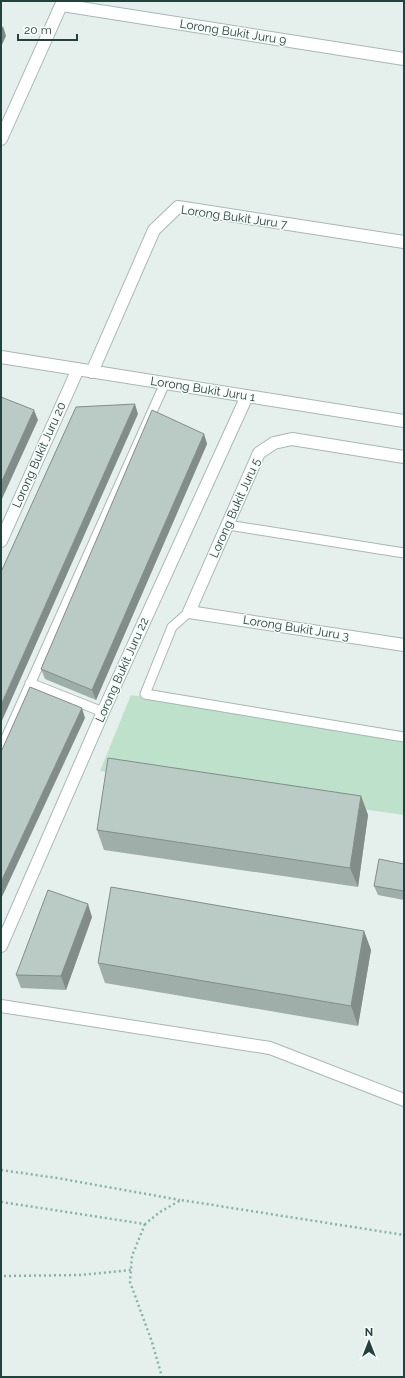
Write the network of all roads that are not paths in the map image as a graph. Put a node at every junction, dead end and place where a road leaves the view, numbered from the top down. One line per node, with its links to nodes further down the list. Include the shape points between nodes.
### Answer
1 (62, 3): 2 (street, Lorong Bukit Juru 9); 3 (street)
2 (404, 59)
3 (1, 138)
4 (404, 242): 7 (street, Lorong Bukit Juru 7, via 178,207 154,230)
5 (1, 357): 6 (street, Lorong Bukit Juru 1)
6 (78, 369): 7 (street, Lorong Bukit Juru 1); 13 (street, Lorong Bukit Juru 20)
7 (92, 372): 8 (street, Lorong Bukit Juru 1)
8 (164, 383): 9 (street, Lorong Bukit Juru 1); 17 (lane)
9 (247, 396): 10 (street, Lorong Bukit Juru 1); 18 (street, Lorong Bukit Juru 22)
10 (404, 421)
11 (404, 457): 12 (street, Lorong Bukit Juru 5, via 292,440 274,443 259,453)
12 (228, 525): 14 (lane); 15 (street, Lorong Bukit Juru 5)
13 (1, 541)
14 (404, 553)
15 (189, 612): 16 (street, Lorong Bukit Juru 3); 19 (lane, via 172,627 145,694)
16 (404, 645)
17 (30, 683): 18 (lane); 20 (lane)
18 (103, 712): 21 (street, Lorong Bukit Juru 22)
19 (404, 737)
20 (1, 749)
21 (1, 946)
22 (1, 1006): 23 (street, via 270,1048)
23 (404, 1100)

